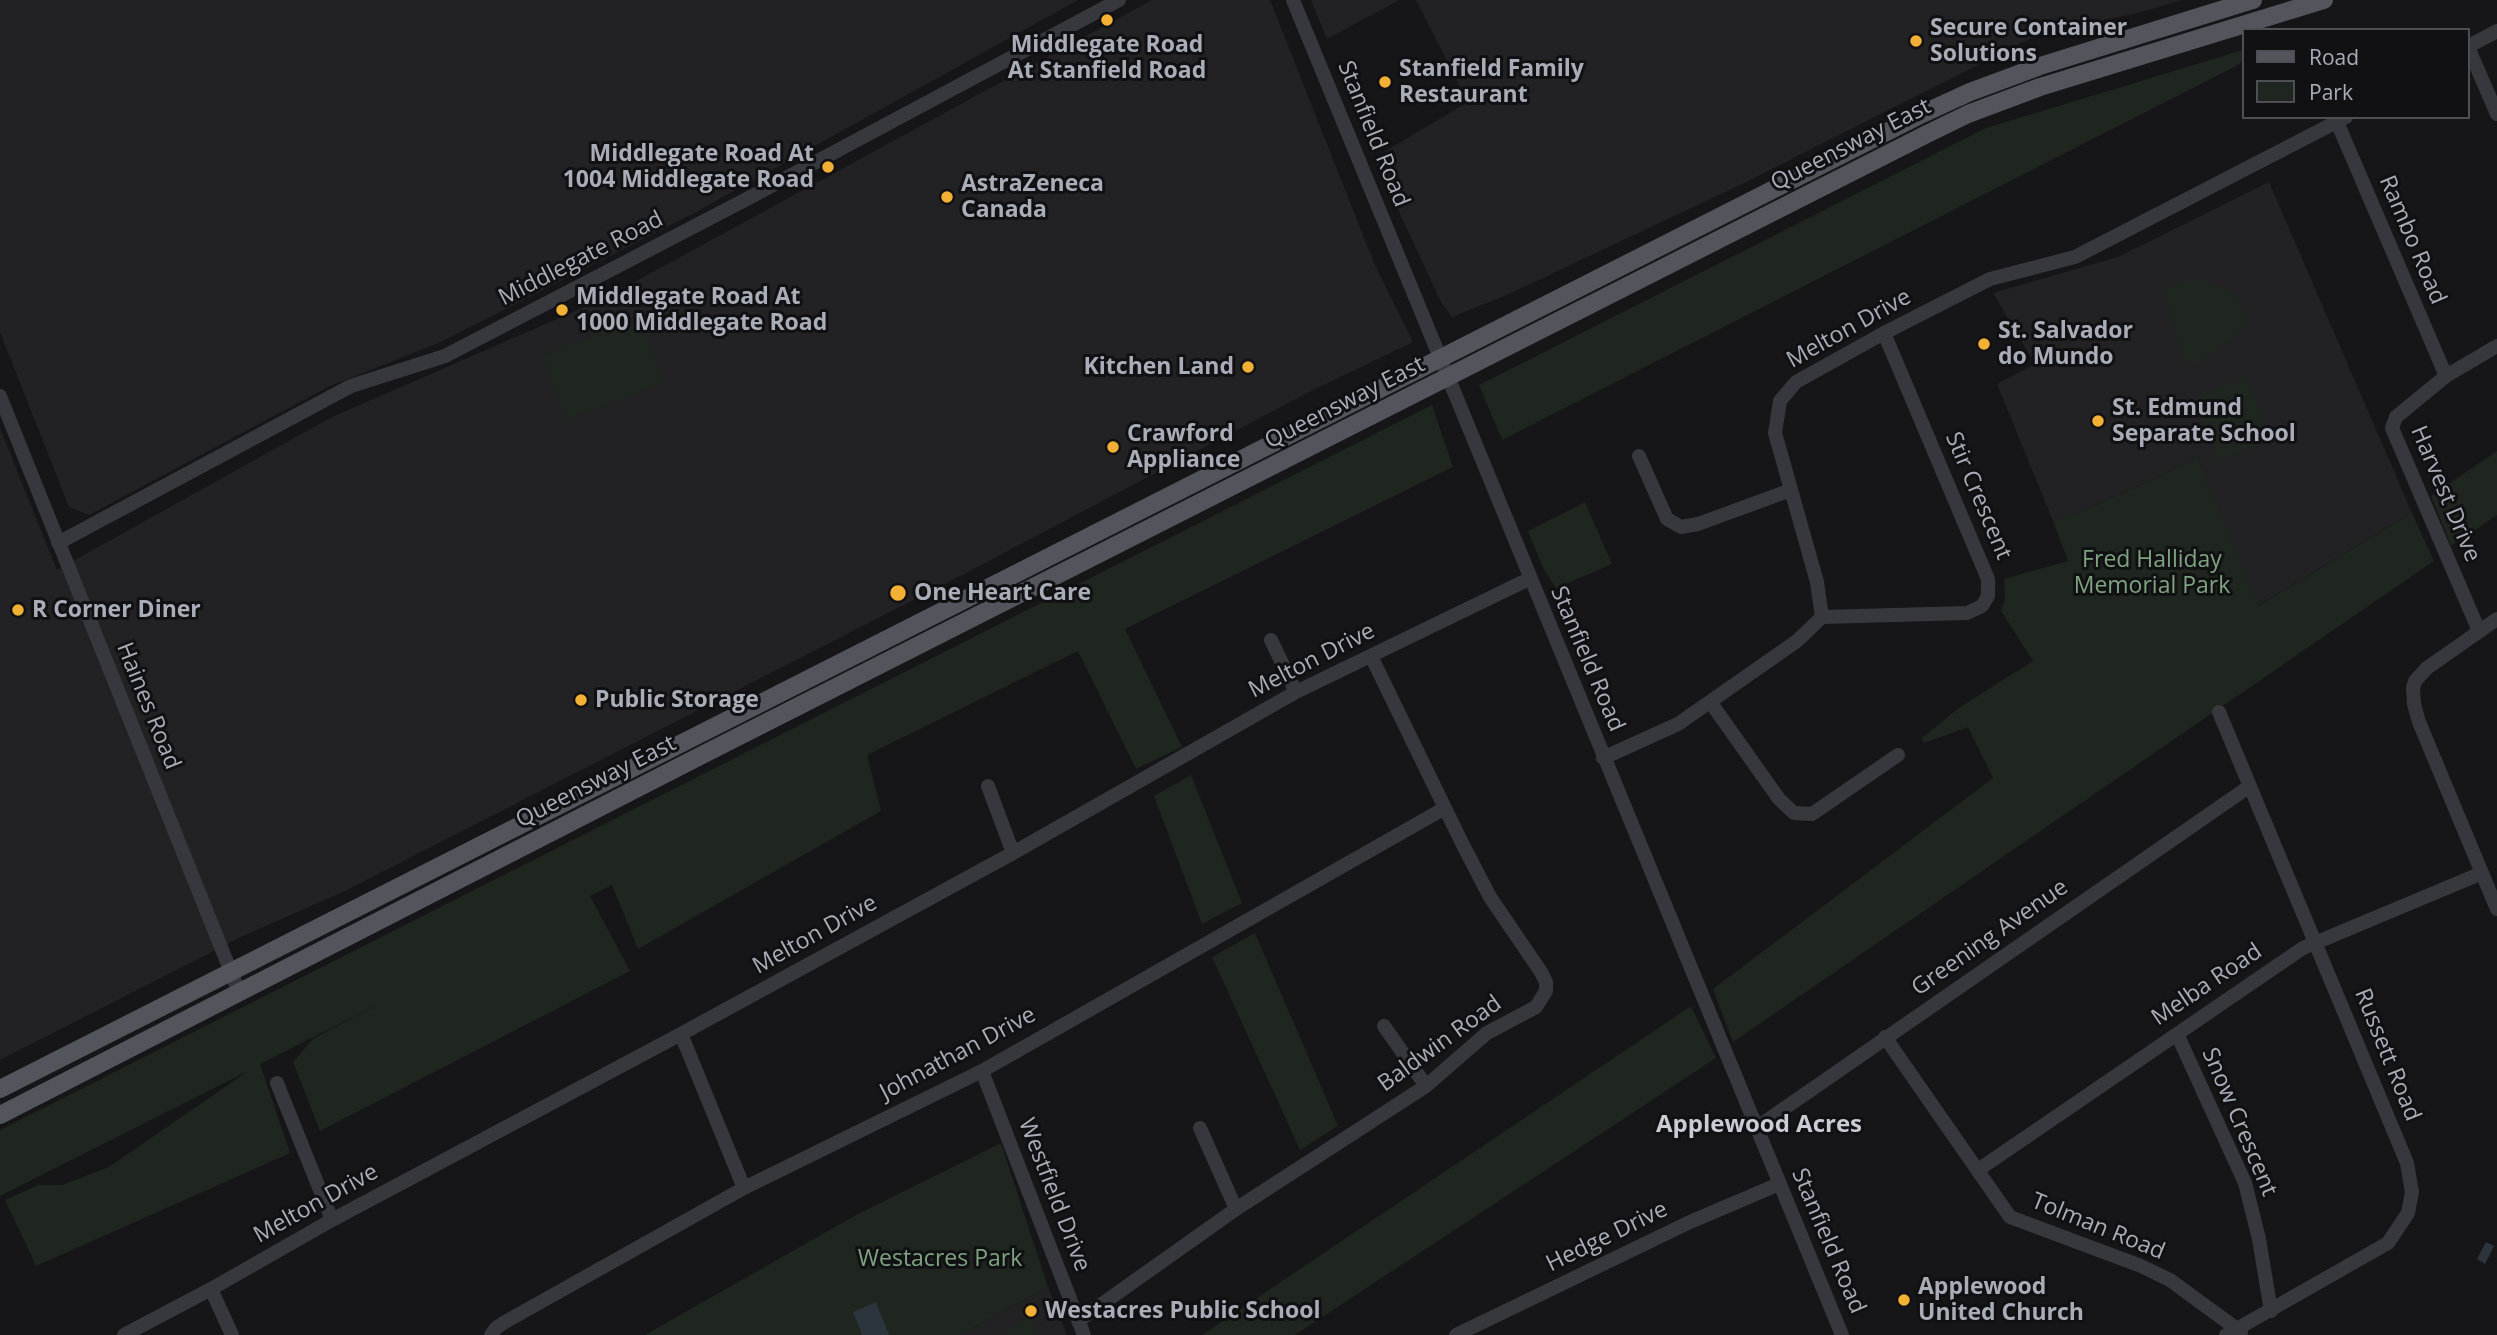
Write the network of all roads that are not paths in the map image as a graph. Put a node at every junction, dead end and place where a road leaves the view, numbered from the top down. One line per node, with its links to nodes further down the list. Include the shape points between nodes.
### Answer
1 (1119, 0): 18 (street, Middlegate Road, via 445,356 351,386)
2 (1293, 0): 12 (street, Stanfield Road)
3 (2253, 0): 12 (main road, Queensway East, via 1970,92)
4 (2324, 0): 14 (main road, Queensway East, via 2040,87 1968,114)
5 (2497, 32): 6 (street)
6 (2469, 46)
7 (2469, 49): 8 (street)
8 (2497, 114)
9 (2342, 120): 10 (street, Melton Drive, via 2075,257 1990,279); 13 (street, Rambo Road)
10 (1884, 332): 17 (street, Melton Drive, via 1796,382 1780,401 1775,433); 20 (street, Stir Crescent, via 1988,579 1988,596 1982,606 1967,613)
11 (2497, 346): 13 (street)
12 (1441, 359): 14 (street, Stanfield Road); 37 (main road, Queensway East)
13 (2446, 376): 22 (street, Harvest Drive, via 2393,423 2393,435)
14 (1448, 378): 19 (street, Stanfield Road); 38 (main road, Queensway East)
15 (0, 396): 18 (street, Haines Road)
16 (1639, 456): 17 (street, via 1666,516 1677,526 1698,524)
17 (1791, 490): 20 (street, Melton Drive)
18 (58, 543): 37 (street, Haines Road)
19 (1529, 579): 24 (street, Melton Drive); 29 (street, Stanfield Road)
20 (1822, 617): 26 (street, via 1797,641)
21 (2497, 620): 22 (street)
22 (2479, 631): 34 (street, via 2427,668 2413,688 2419,722)
23 (1271, 640): 25 (street)
24 (1371, 656): 25 (street, Melton Drive); 32 (street, Baldwin Road)
25 (1296, 692): 33 (street, Melton Drive)
26 (1711, 703): 28 (street, via 1779,799 1794,813 1812,814); 29 (street, via 1678,724)
27 (2219, 712): 31 (street, Russett Road)
28 (1898, 754)
29 (1603, 758): 49 (street, Stanfield Road)
30 (988, 786): 33 (street)
31 (2250, 786): 36 (street, Russett Road); 42 (street, Greening Avenue)
32 (1445, 808): 43 (street, Johnathan Drive); 45 (street, Baldwin Road, via 1490,897 1541,972 1546,991 1536,1007 1487,1033)
33 (1013, 853): 40 (street, Melton Drive)
34 (2482, 873): 35 (street); 36 (street, Melba Road)
35 (2497, 909)
36 (2316, 941): 41 (street, Melba Road); 56 (street, Russett Road, via 2407,1163 2412,1192 2408,1213 2388,1243)
37 (231, 971): 38 (street, Haines Road); 46 (main road, Queensway East)
38 (239, 992): 47 (main road, Queensway East)
39 (1384, 1026): 45 (street)
40 (681, 1034): 52 (street); 54 (street, Melton Drive)
41 (2177, 1034): 50 (street, Melba Road); 56 (street, Snow Crescent, via 2245,1183)
42 (1885, 1037): 49 (street, Greening Avenue); 50 (street, Tolman Road)
43 (982, 1071): 52 (street, Johnathan Drive); 57 (street, Westfield Drive)
44 (277, 1083): 54 (street)
45 (1426, 1086): 53 (street, Baldwin Road)
46 (0, 1089)
47 (0, 1115)
48 (1200, 1128): 53 (street)
49 (1756, 1128): 51 (street, Stanfield Road)
50 (1978, 1170): 58 (street, Tolman Road, via 2010,1217 2170,1280)
51 (1779, 1184): 62 (street, Hedge Drive); 63 (street, Stanfield Road)
52 (744, 1188): 61 (street, Johnathan Drive, via 505,1322)
53 (1236, 1209): 57 (street, Baldwin Road)
54 (332, 1220): 55 (street, Melton Drive)
55 (211, 1289): 59 (street, Melton Drive); 60 (street)
56 (2271, 1311): 58 (street, Russett Road)
57 (1081, 1328)
58 (2236, 1333)
59 (124, 1335)
60 (232, 1335)
61 (491, 1335)
62 (1456, 1335)
63 (1842, 1335)

